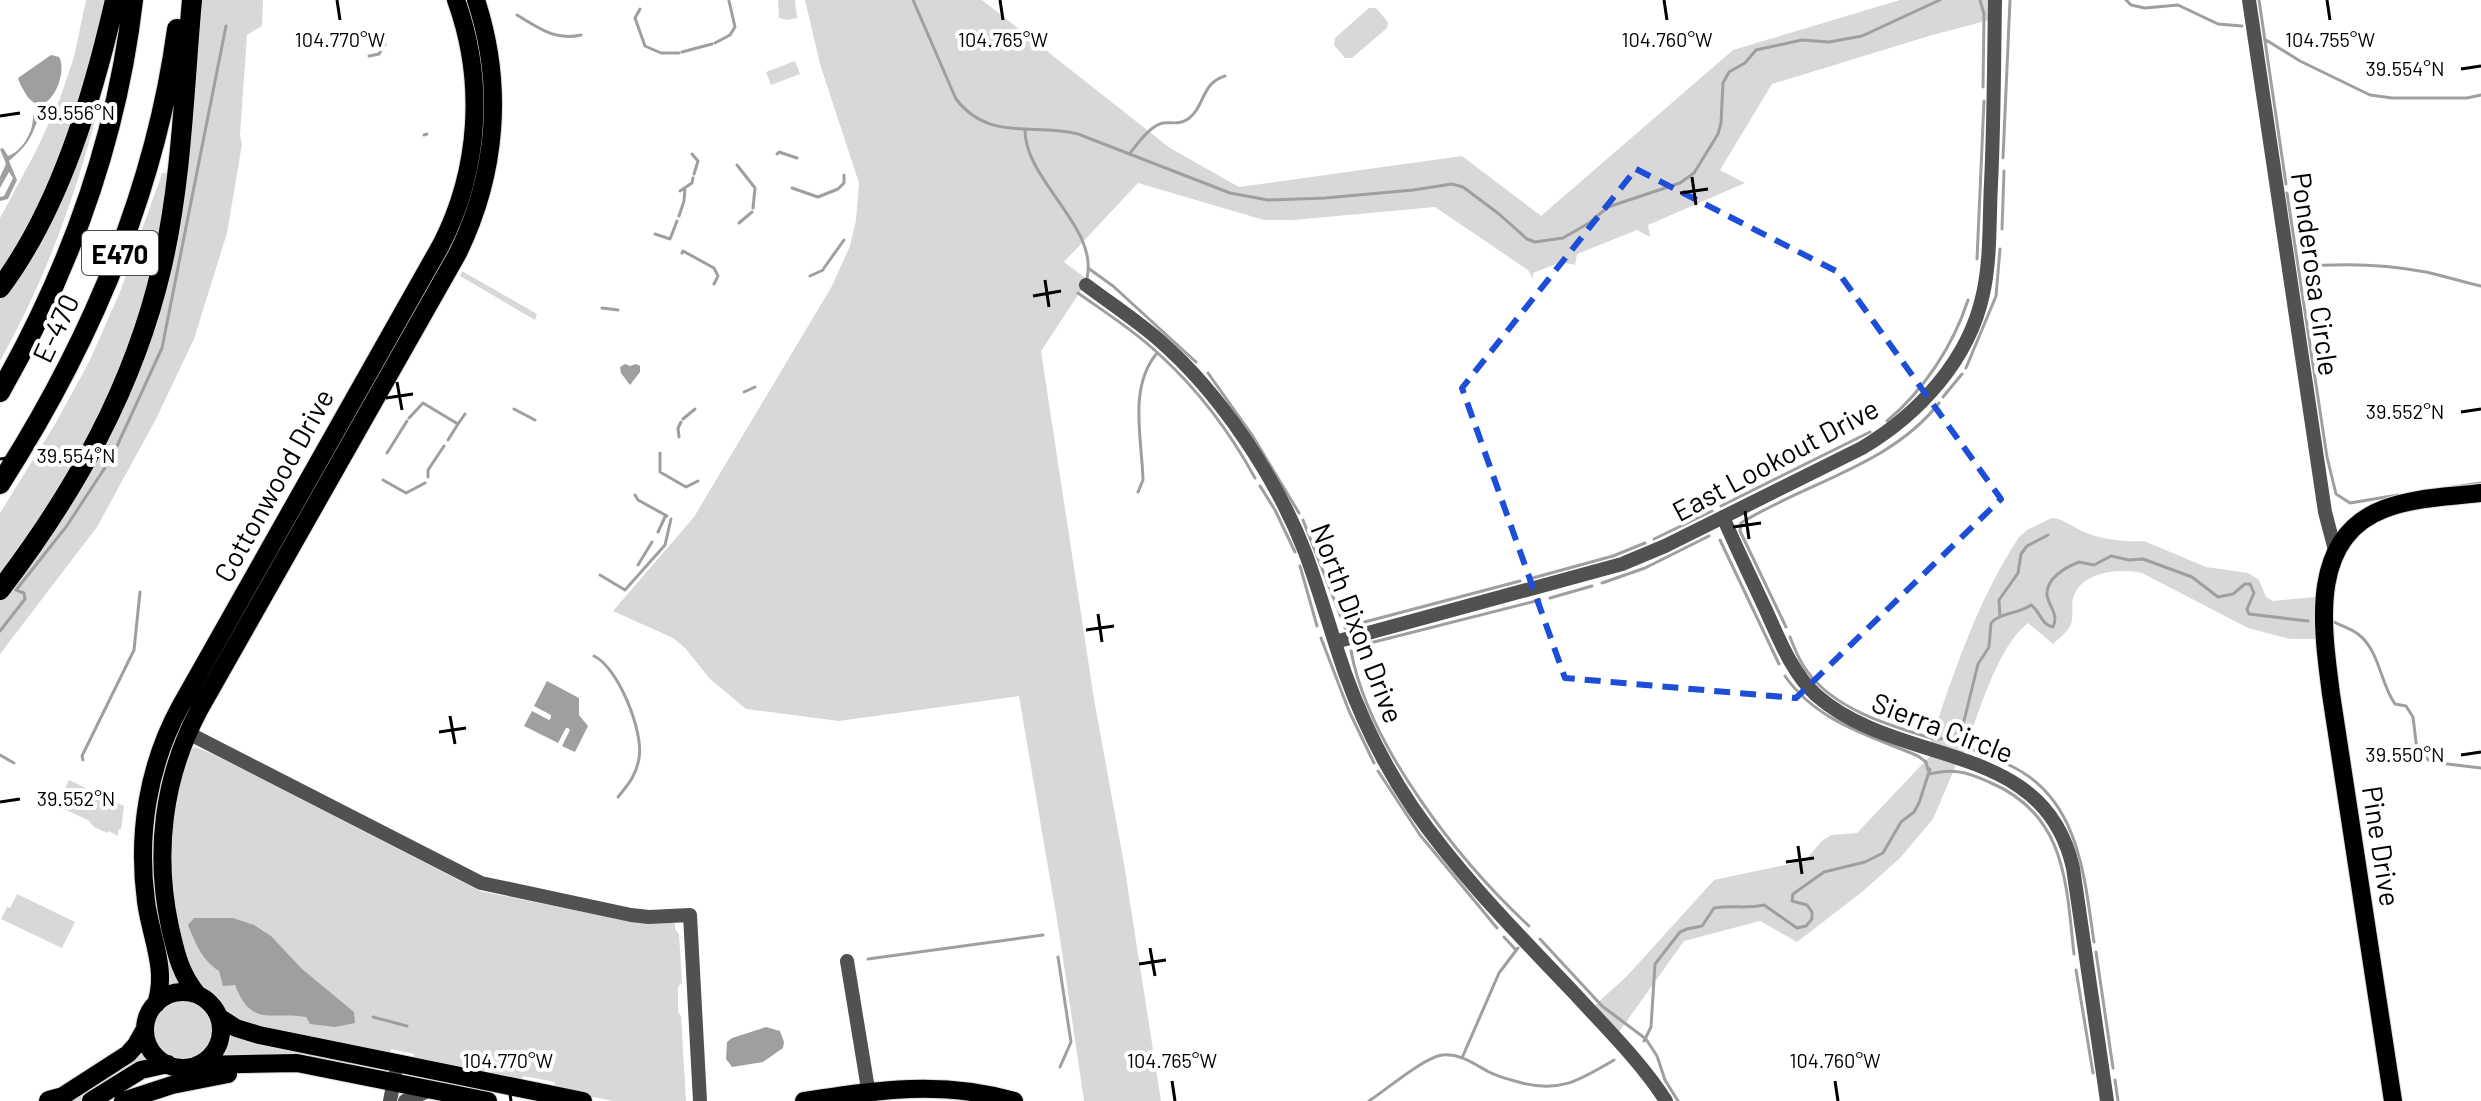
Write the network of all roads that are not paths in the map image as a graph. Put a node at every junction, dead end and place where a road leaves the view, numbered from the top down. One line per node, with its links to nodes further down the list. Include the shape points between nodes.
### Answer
1 (115, 0): 10 (highway, via 59,178)
2 (133, 0): 11 (highway, E-470 / E470, via 120,81 87,203 42,314)
3 (181, 0): 12 (highway, E-470 / E470, via 158,130 120,251 67,371)
4 (192, 0): 16 (highway, via 174,198 144,328 118,399 84,466)
5 (456, 0): 21 (main road, Cottonwood Drive, via 470,48 475,94 470,158 456,210 180,707 156,766 145,816 143,864 161,974)
6 (476, 0): 18 (main road, Cottonwood Drive, via 491,62 494,114 474,216)
7 (1995, 0): 14 (street, East Lookout Drive, via 1987,269 1979,309 1962,346 1931,393 1894,428)
8 (2249, 0): 15 (street, Ponderosa Circle, via 2322,497)
9 (1086, 285): 17 (street, North Dixon Drive, via 1171,351 1241,436 1297,533)
10 (0, 288)
11 (0, 392)
12 (0, 484)
13 (2481, 493): 15 (main road, via 2380,510 2353,529)
14 (1723, 517): 17 (street, East Lookout Drive, via 1614,567); 42 (street, Sierra Circle, via 1790,661 1815,694 1867,727 2011,780 2052,817 2073,868)
15 (2336, 554): 43 (main road, Pine Drive, via 2323,597 2325,653)
16 (0, 590)
17 (1335, 642): 41 (street, North Dixon Drive, via 1365,723 1412,805 1460,869 1616,1038)
18 (188, 733): 20 (main road, Cottonwood Drive, via 169,788 162,863 177,961); 38 (street, via 481,883 631,915 690,915)
19 (847, 961): 29 (street)
20 (198, 995): 21 (main road, via 175,993); 22 (main road)
21 (156, 1004): 23 (main road)
22 (219, 1017): 25 (main road, via 218,1045); 27 (main road, via 251,1033)
23 (145, 1029): 24 (main road, via 151,1052); 31 (main road, via 128,1054)
24 (168, 1064): 25 (main road); 32 (main road, via 141,1070)
25 (197, 1065): 26 (main road, via 291,1063)
26 (331, 1070): 27 (main road); 33 (main road, via 219,1075)
27 (395, 1072): 28 (main road); 30 (main road); 34 (street)
28 (431, 1089): 35 (street); 36 (main road)
29 (870, 1096): 39 (main road); 40 (main road, via 903,1087 936,1087)
30 (538, 1097): 37 (main road)
31 (55, 1100)
32 (91, 1101)
33 (123, 1101)
34 (390, 1101)
35 (405, 1101)
36 (488, 1101)
37 (583, 1101)
38 (700, 1101)
39 (804, 1101)
40 (1014, 1101)
41 (1666, 1101)
42 (2107, 1101)
43 (2393, 1101)

